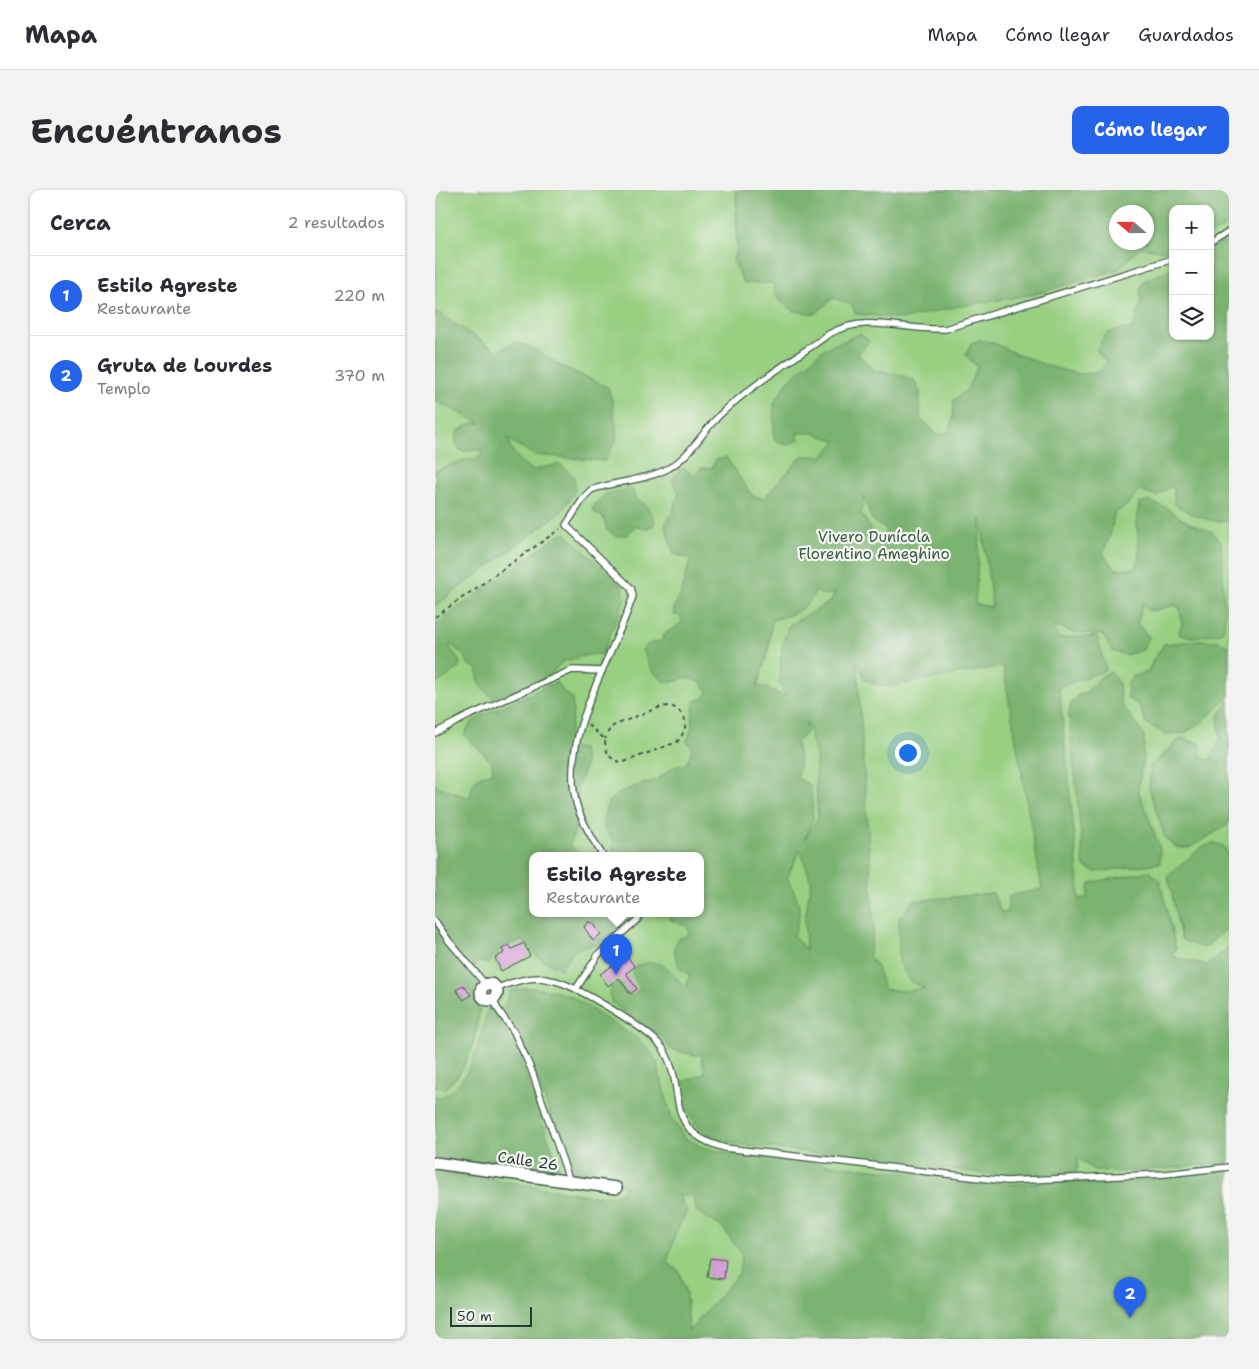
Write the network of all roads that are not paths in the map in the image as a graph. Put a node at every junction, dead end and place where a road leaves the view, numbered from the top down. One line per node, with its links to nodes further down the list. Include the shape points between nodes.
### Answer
1 (1229, 231): 2 (lane)
2 (1214, 240)
3 (1169, 260): 4 (lane, via 945,329 870,323 841,327 723,411 687,453 669,468 591,490 566,524 631,588 633,596)
4 (602, 671): 5 (lane, via 572,670); 6 (lane, via 575,746 572,777 577,806)
5 (435, 733)
6 (600, 852)
7 (638, 917): 9 (lane, via 598,955)
8 (435, 921): 10 (lane)
9 (576, 990): 10 (lane, via 557,981 539,978 518,981); 12 (lane, via 632,1022 663,1048 679,1112 693,1133 713,1145 1006,1181 1165,1174)
10 (492, 991): 13 (lane, via 497,1008 514,1032 531,1069)
11 (435, 1163): 13 (street, Calle 26)
12 (1229, 1167)
13 (570, 1182): 14 (street, Calle 26)
14 (616, 1188)

